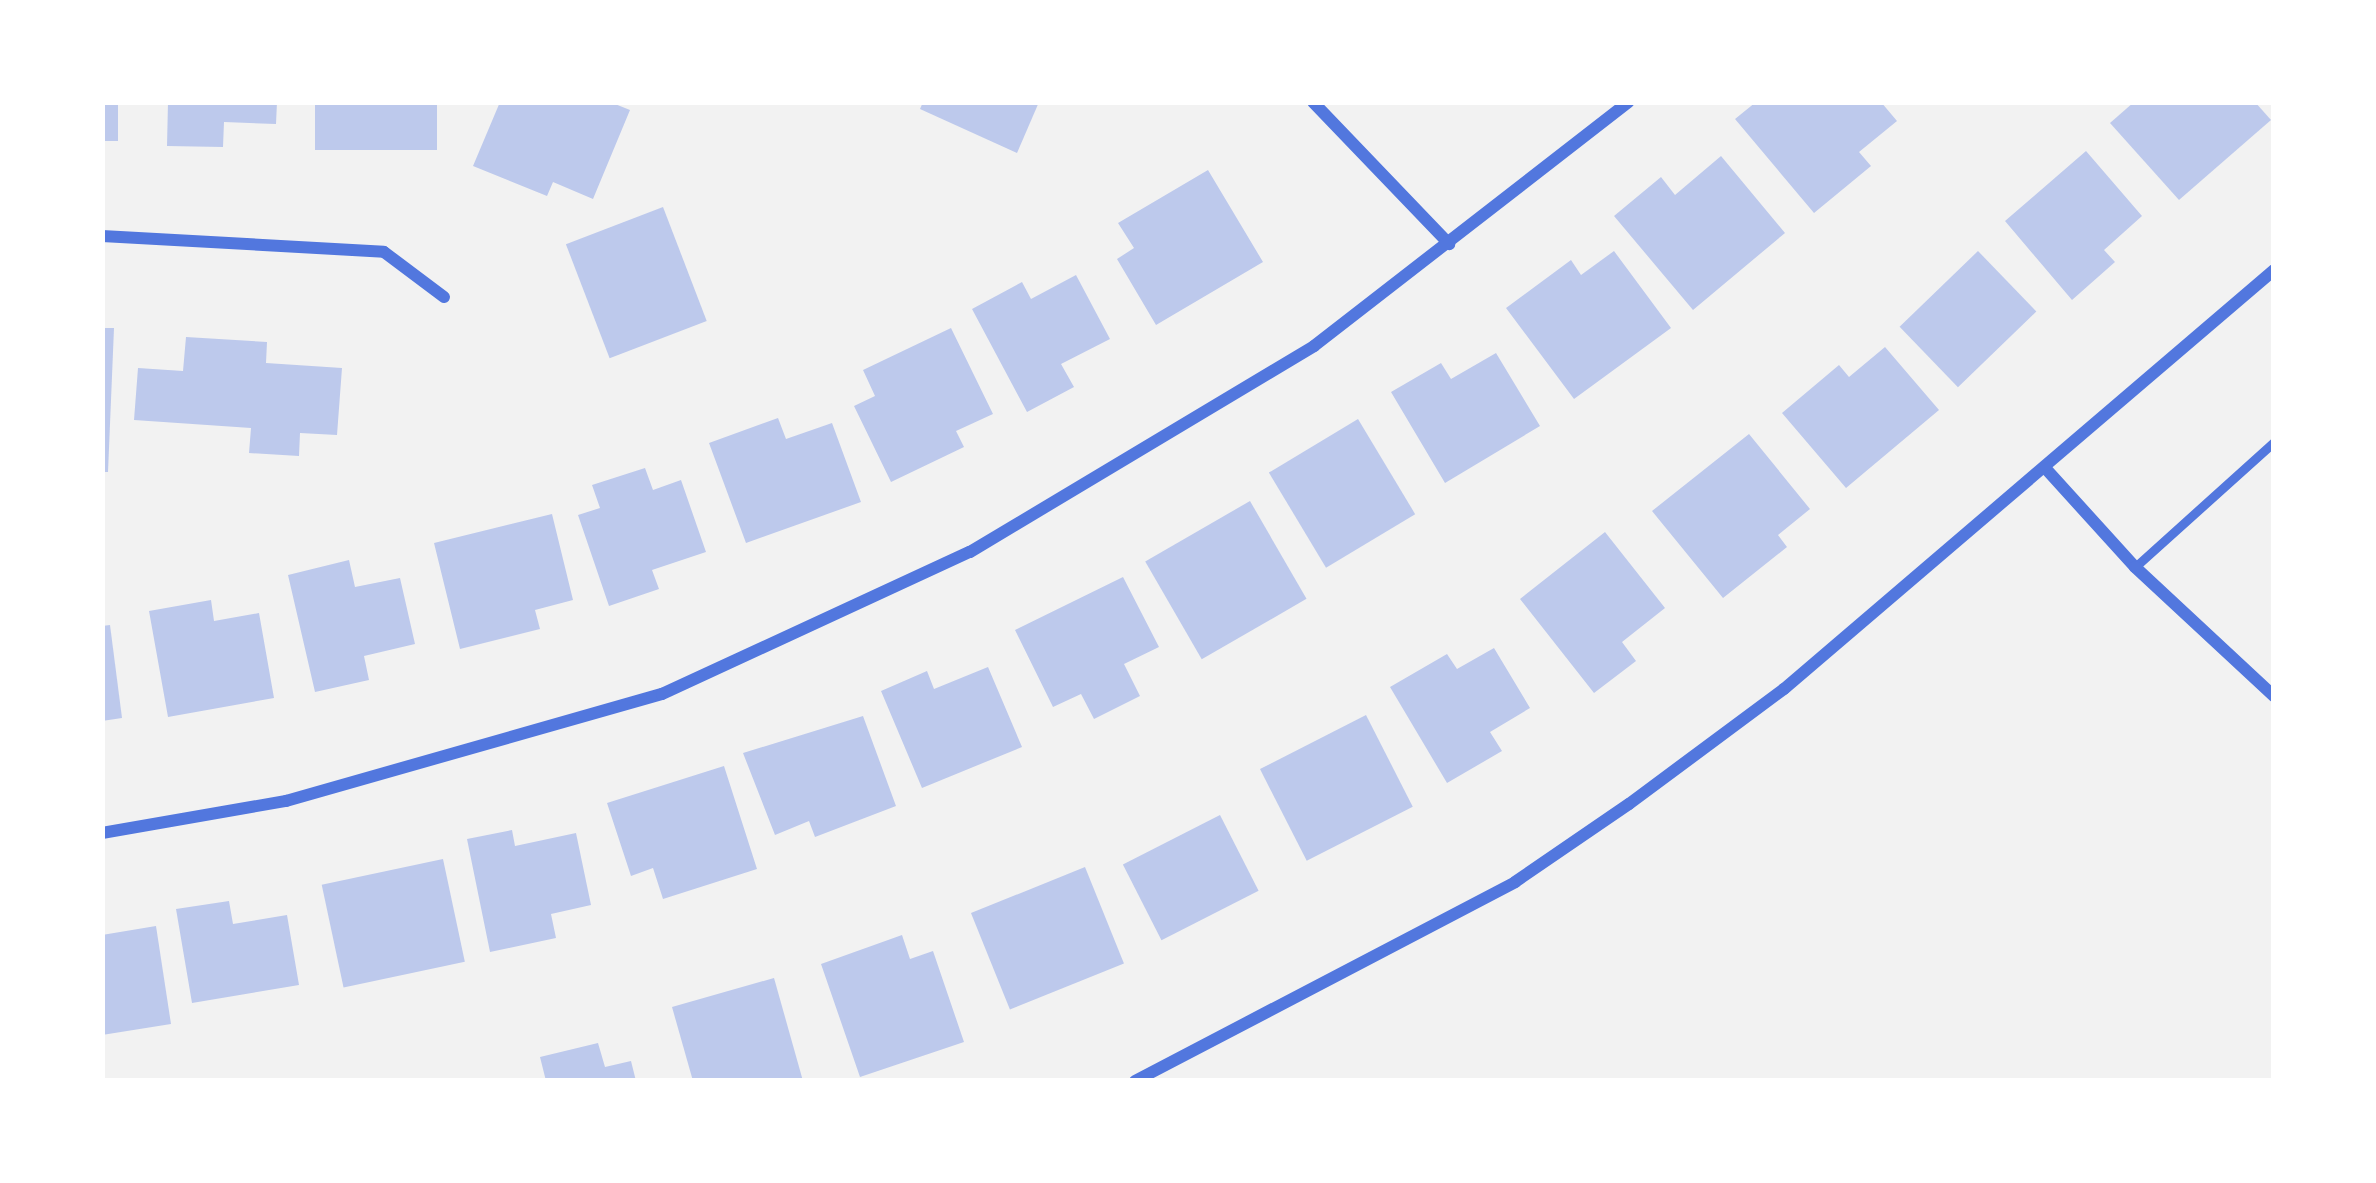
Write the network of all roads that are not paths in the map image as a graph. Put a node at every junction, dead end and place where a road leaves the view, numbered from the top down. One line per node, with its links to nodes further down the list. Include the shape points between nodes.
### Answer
1 (1313, 102): 4 (street)
2 (1629, 102): 4 (street)
3 (102, 236): 6 (street, via 384,252)
4 (1449, 244): 11 (street, via 1223,404 970,552 662,694 286,801)
5 (2274, 270): 8 (street)
6 (444, 297)
7 (2274, 442): 9 (lane)
8 (2048, 470): 9 (street); 12 (street, via 1784,689 1515,882)
9 (2134, 567): 10 (street)
10 (2274, 696)
11 (102, 832)
12 (1135, 1081)

